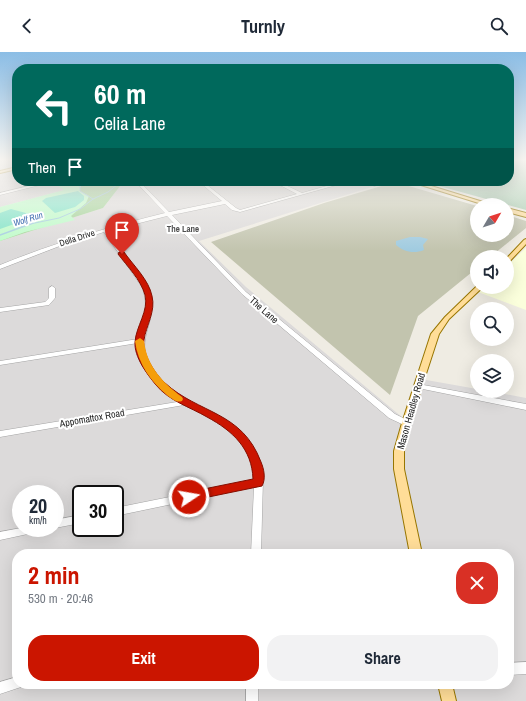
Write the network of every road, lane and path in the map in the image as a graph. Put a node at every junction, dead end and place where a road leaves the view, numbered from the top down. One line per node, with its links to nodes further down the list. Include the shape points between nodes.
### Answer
1 (15, 190): 7 (street)
2 (146, 190): 12 (street, The Lane)
3 (211, 190): 10 (street)
4 (293, 190): 8 (street)
5 (315, 190): 8 (street)
6 (441, 190): 9 (main road)
7 (0, 194)
8 (301, 194): 10 (street, via 240,211)
9 (470, 199)
10 (226, 202): 12 (street, Della Drive)
11 (514, 212): 13 (main road)
12 (168, 214): 14 (street, Della Drive); 26 (street, The Lane, via 244,293 392,416)
13 (526, 215)
14 (105, 230): 17 (street, Della Drive, via 55,245); 21 (street, via 149,295 148,315)
15 (526, 241): 16 (main road)
16 (514, 254)
17 (0, 267)
18 (52, 288): 20 (street, via 52,298 47,304)
19 (473, 294): 23 (main road, Mason Headley Road, via 438,329 431,342)
20 (0, 310)
21 (140, 341): 22 (street); 24 (street, via 144,362 155,379)
22 (0, 363)
23 (418, 386): 25 (street); 26 (main road, Mason Headley Road)
24 (184, 403): 27 (street, Appomattox Road); 28 (street, via 224,422 246,442 258,467)
25 (526, 407)
26 (406, 423): 33 (main road, Mason Headley Road, via 399,451 399,469)
27 (0, 434)
28 (258, 483): 29 (street); 32 (street)
29 (124, 510)
30 (12, 533): 31 (street)
31 (0, 536)
32 (256, 549)
33 (415, 549)
34 (526, 668): 35 (street)
35 (514, 669)
36 (12, 684): 37 (street)
37 (0, 688)
38 (252, 689): 40 (street)
39 (446, 689): 41 (main road)
40 (252, 701)
41 (449, 701)

